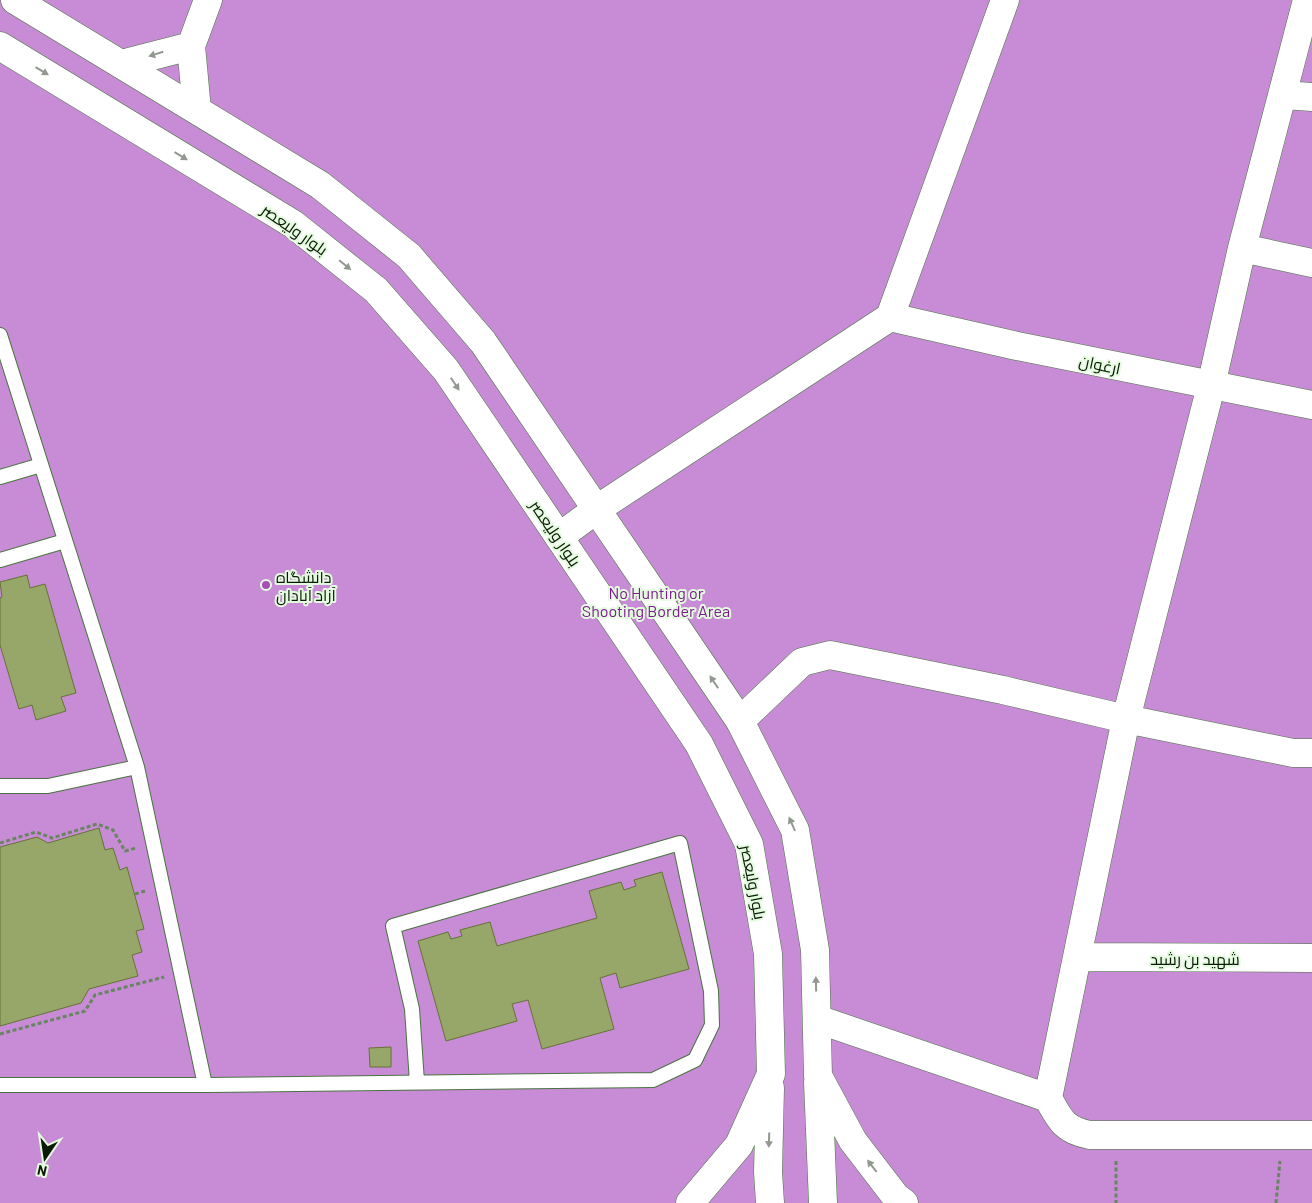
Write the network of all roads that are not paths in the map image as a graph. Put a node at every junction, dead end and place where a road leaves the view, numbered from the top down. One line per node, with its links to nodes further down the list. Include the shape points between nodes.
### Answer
1 (15, 0): 7 (street)
2 (208, 0): 6 (street)
3 (1005, 0): 13 (street)
4 (1307, 0): 8 (street)
5 (0, 46): 20 (street, بلوار ولیعصر, one-way to 20, via 293,224 376,290 446,370)
6 (191, 46): 7 (street, one-way to 7); 10 (street)
7 (121, 64): 10 (street)
8 (1284, 95): 9 (street); 11 (street)
9 (1312, 97)
10 (197, 110): 19 (street, via 320,185 409,256 483,342)
11 (1242, 248): 12 (street); 15 (street)
12 (1312, 263)
13 (890, 317): 15 (street, ارغوان); 19 (street)
14 (0, 335): 17 (lane)
15 (1211, 386): 16 (street, ارغوان); 23 (street)
16 (1312, 405)
17 (41, 465): 18 (lane); 21 (lane)
18 (0, 477)
19 (597, 509): 20 (street); 24 (street, one-way to 19)
20 (559, 538): 31 (street, بلوار ولیعصر, via 699,744 749,844 768,954)
21 (65, 541): 22 (lane); 26 (lane)
22 (0, 560)
23 (1126, 719): 24 (street, via 830,655 802,662); 25 (street, via 1293,753); 28 (street)
24 (740, 721): 30 (street, one-way to 24, via 815,950 795,830)
25 (1312, 753)
26 (137, 767): 27 (lane, via 48,786); 35 (lane)
27 (0, 785)
28 (1079, 957): 29 (street, شهید بن رشید); 36 (street)
29 (1312, 958)
30 (816, 1019): 32 (street); 36 (street)
31 (771, 1074): 38 (street, بلوار ولیعصر, via 739,1144); 39 (street, one-way to 39)
32 (818, 1076): 40 (street); 41 (street, one-way to 32, via 853,1140)
33 (417, 1082): 33 (lane, via 653,1080 695,1060 712,1025 711,991 680,843 393,926 412,1009); 35 (lane)
34 (0, 1085): 35 (lane)
35 (206, 1085)
36 (1048, 1098): 37 (street, via 1062,1123 1075,1132 1090,1135)
37 (1312, 1135)
38 (690, 1203)
39 (770, 1203)
40 (823, 1203)
41 (904, 1203)

